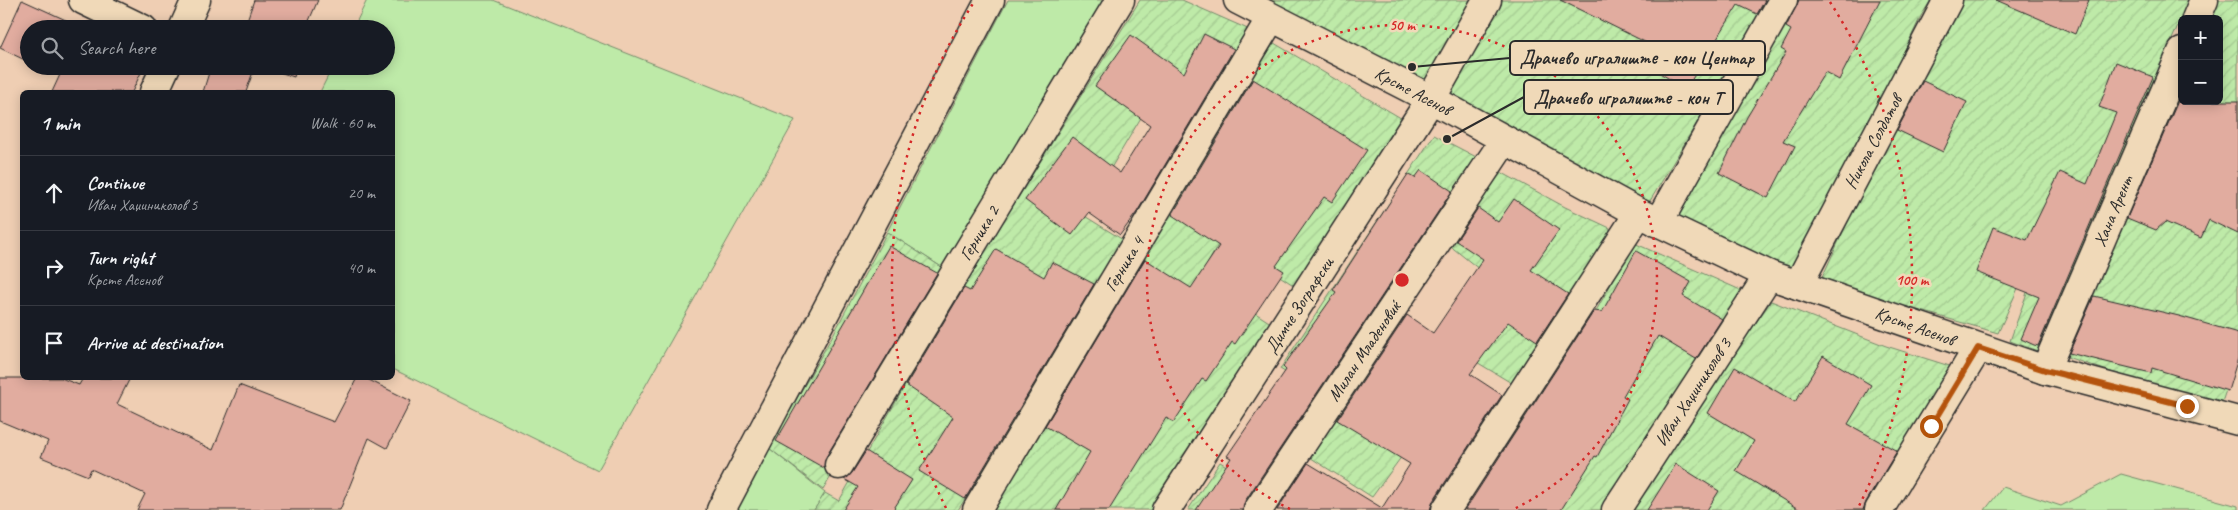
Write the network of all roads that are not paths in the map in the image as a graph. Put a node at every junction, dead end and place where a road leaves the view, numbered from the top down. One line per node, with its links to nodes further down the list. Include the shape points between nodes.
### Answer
1 (83, 0): 12 (street)
2 (196, 0): 13 (street)
3 (990, 0): 26 (street)
4 (1120, 0): 25 (street, Герника 2)
5 (1238, 0): 11 (street, Крсте Асенов)
6 (1487, 0): 17 (street, Димче Зографски)
7 (1783, 0): 19 (street)
8 (1948, 0): 21 (street, Никола Солдатов)
9 (2204, 0): 10 (street)
10 (2198, 15)
11 (1271, 18): 17 (street, Крсте Асенов); 27 (street, Герника 4)
12 (124, 20)
13 (187, 20)
14 (2179, 60): 23 (street, Хана Арент)
15 (162, 75): 16 (street)
16 (155, 90)
17 (1431, 99): 18 (street, Крсте Асенов); 28 (street, Димче Зографски)
18 (1504, 141): 19 (street, Крсте Асенов); 29 (street, Милан Младеновиќ)
19 (1648, 218): 20 (street, Крсте Асенов); 30 (street)
20 (1769, 275): 21 (street, Крсте Асенов); 31 (street, Иван Хаџиниколов 3)
21 (1798, 284): 22 (street, Крсте Асенов)
22 (1978, 348): 23 (street, Крсте Асенов); 32 (street)
23 (2045, 370): 24 (street, Крсте Асенов)
24 (2238, 421)
25 (839, 465)
26 (721, 510)
27 (977, 510)
28 (1166, 510)
29 (1258, 510)
30 (1446, 510)
31 (1616, 510)
32 (1879, 510)

